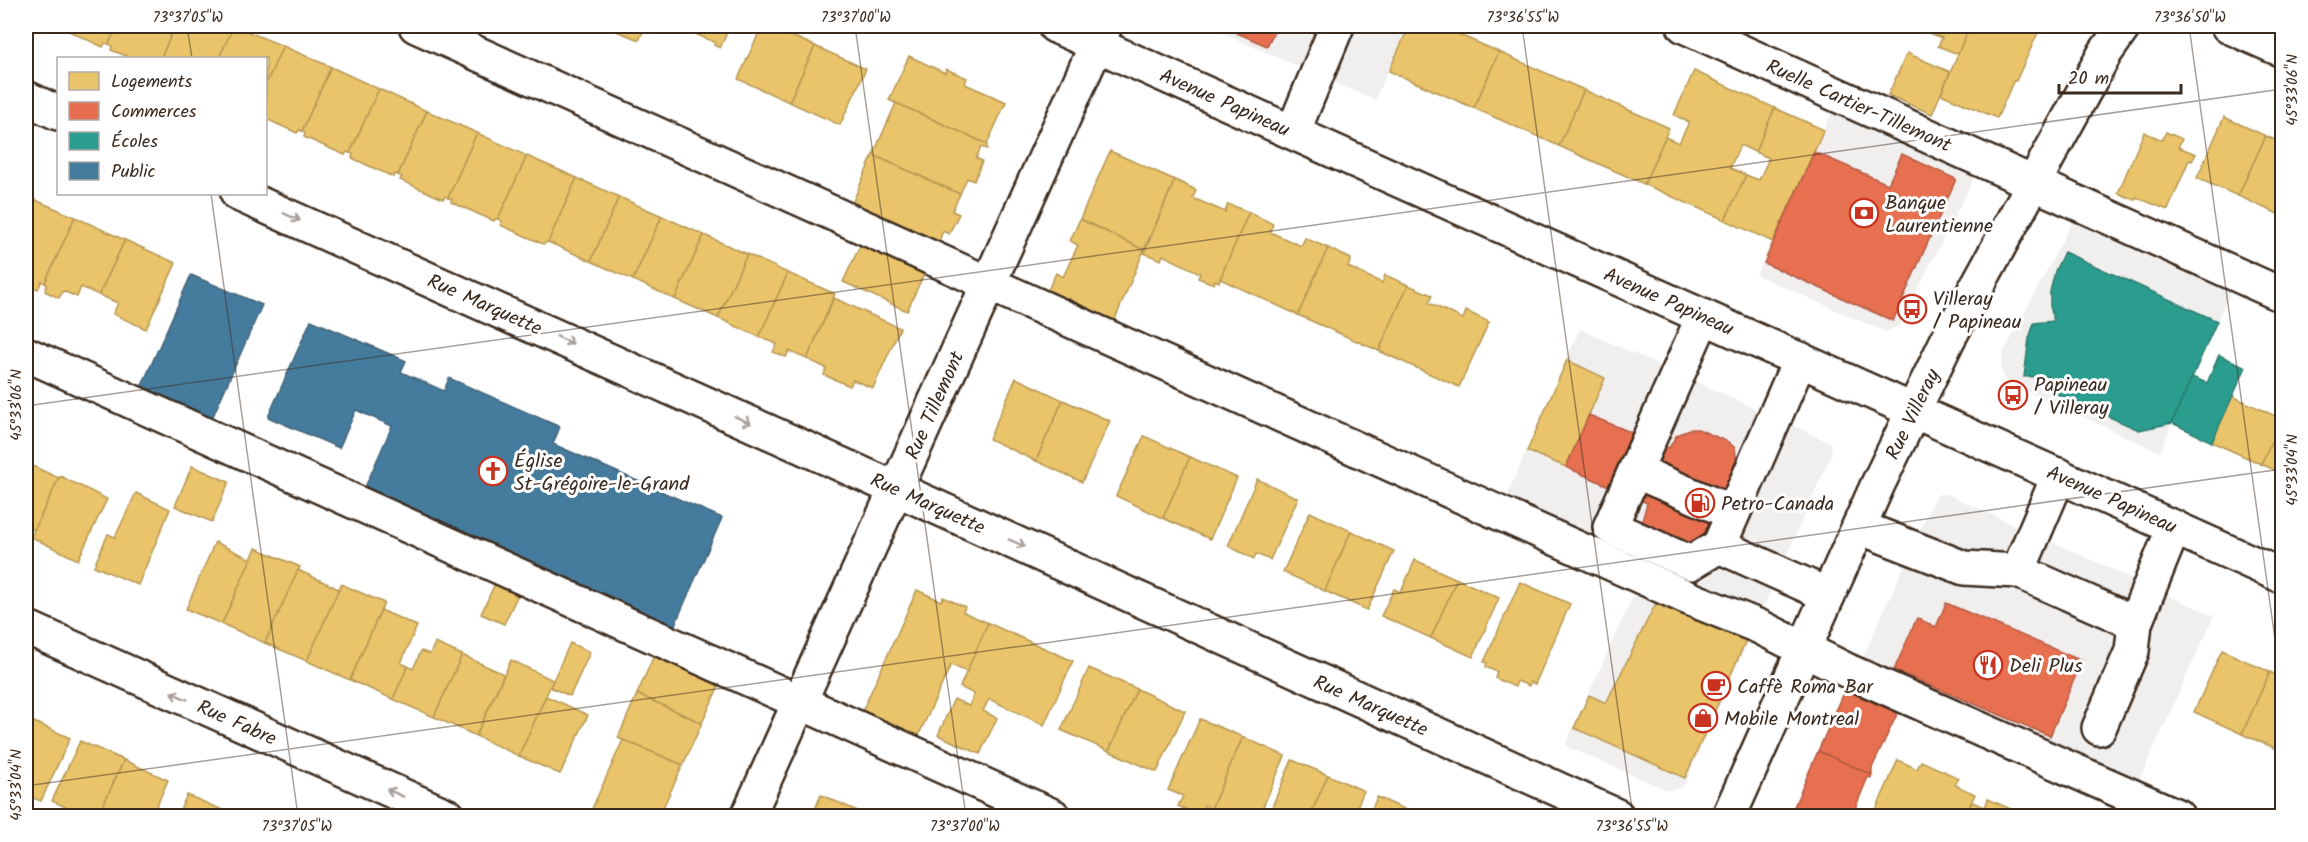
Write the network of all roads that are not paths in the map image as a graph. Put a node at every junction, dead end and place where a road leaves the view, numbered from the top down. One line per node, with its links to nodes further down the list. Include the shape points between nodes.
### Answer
1 (416, 26): 14 (street)
2 (1055, 26): 7 (street, Avenue Papineau)
3 (1336, 26): 11 (street)
4 (1684, 26): 12 (street, Ruelle Cartier-Tillemont)
5 (2124, 26): 12 (street, Rue Villeray, via 2105,52)
6 (2228, 26): 8 (street)
7 (1100, 35): 11 (street, Avenue Papineau); 14 (street, Rue Tillemont)
8 (2283, 50)
9 (26, 98): 10 (street)
10 (57, 113)
11 (1293, 132): 16 (street, Avenue Papineau)
12 (2034, 184): 15 (street, Ruelle Cartier-Tillemont); 19 (street, Rue Villeray, via 1948,339)
13 (240, 195): 22 (street, Rue Marquette, one-way to 22)
14 (988, 283): 22 (street, Rue Tillemont); 32 (street)
15 (2283, 295)
16 (1703, 317): 18 (street, Avenue Papineau); 20 (street)
17 (26, 354): 33 (street)
18 (1800, 359): 19 (street, Avenue Papineau); 23 (street)
19 (1914, 410): 21 (street, Avenue Papineau); 24 (street, Rue Villeray)
20 (1635, 471): 23 (street); 26 (street, via 1611,527 1691,563)
21 (2059, 475): 25 (street, Avenue Papineau); 27 (street)
22 (896, 489): 33 (street, Rue Tillemont); 38 (street, Rue Marquette, one-way to 38)
23 (1732, 513): 26 (street)
24 (1859, 527): 27 (street, via 1964,568); 29 (street, Rue Villeray)
25 (2174, 527): 28 (street, Avenue Papineau); 30 (street)
26 (1719, 546): 29 (street)
27 (2018, 572): 30 (street)
28 (2283, 576)
29 (1828, 596): 32 (street, Rue Villeray)
30 (2135, 623): 34 (street, via 2132,651)
31 (26, 627): 35 (street, Rue Fabre, one-way to 31)
32 (1804, 649): 39 (street, Rue Villeray); 40 (street)
33 (798, 703): 36 (street, Rue Tillemont); 37 (street)
34 (2099, 728)
35 (448, 816)
36 (748, 816)
37 (1053, 816)
38 (1617, 816)
39 (1729, 816)
40 (2177, 816)

